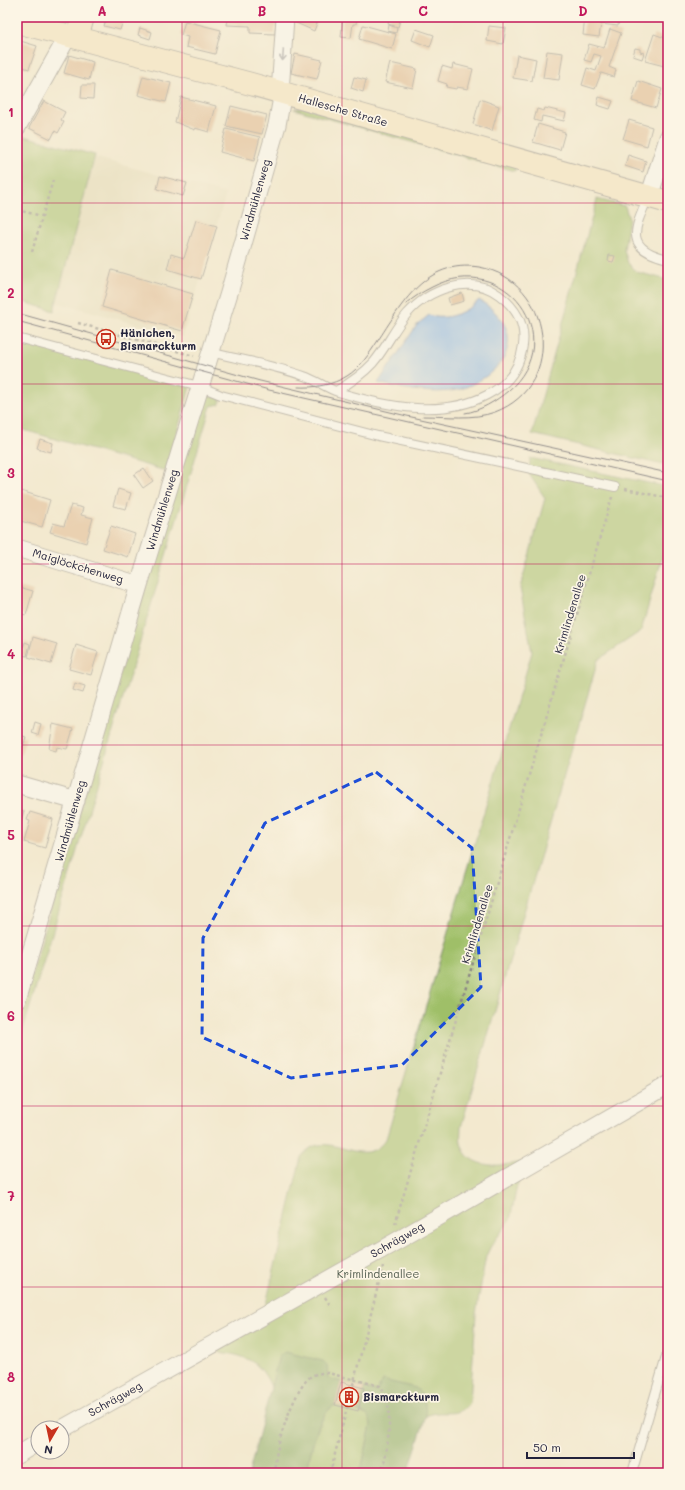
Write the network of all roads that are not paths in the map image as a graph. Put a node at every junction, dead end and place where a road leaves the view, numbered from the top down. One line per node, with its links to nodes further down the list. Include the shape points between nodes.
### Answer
1 (83, 17): 4 (street)
2 (285, 17): 5 (street, Windmühlenweg, one-way to 5)
3 (17, 22): 4 (street, Hallesche Straße)
4 (73, 37): 5 (street, Hallesche Straße); 6 (street)
5 (280, 93): 8 (street, Hallesche Straße); 11 (street, Windmühlenweg, via 277,126)
6 (17, 127)
7 (668, 138): 8 (street)
8 (658, 200): 9 (lane, via 635,234 638,245 647,253)
9 (668, 259)
10 (17, 338): 12 (lane)
11 (209, 355): 12 (street, Windmühlenweg); 13 (lane, via 304,376)
12 (199, 386): 14 (lane, via 221,395 378,436); 16 (street, Windmühlenweg)
13 (336, 391): 13 (lane, via 359,377 374,362 408,313 425,298 444,288 480,286 496,292 511,304 520,319 524,340 522,358 512,376 497,390 474,402 447,408 412,408)
14 (615, 487)
15 (17, 548): 16 (street, Maiglöckchenweg)
16 (139, 585): 18 (street, Windmühlenweg)
17 (17, 784): 18 (street)
18 (76, 801): 19 (street, Windmühlenweg)
19 (17, 1000)
20 (668, 1085): 22 (street, Schrägweg, via 388,1246)
21 (668, 1350): 25 (lane)
22 (70, 1424)
23 (30, 1447): 24 (street)
24 (17, 1455)
25 (632, 1473)

